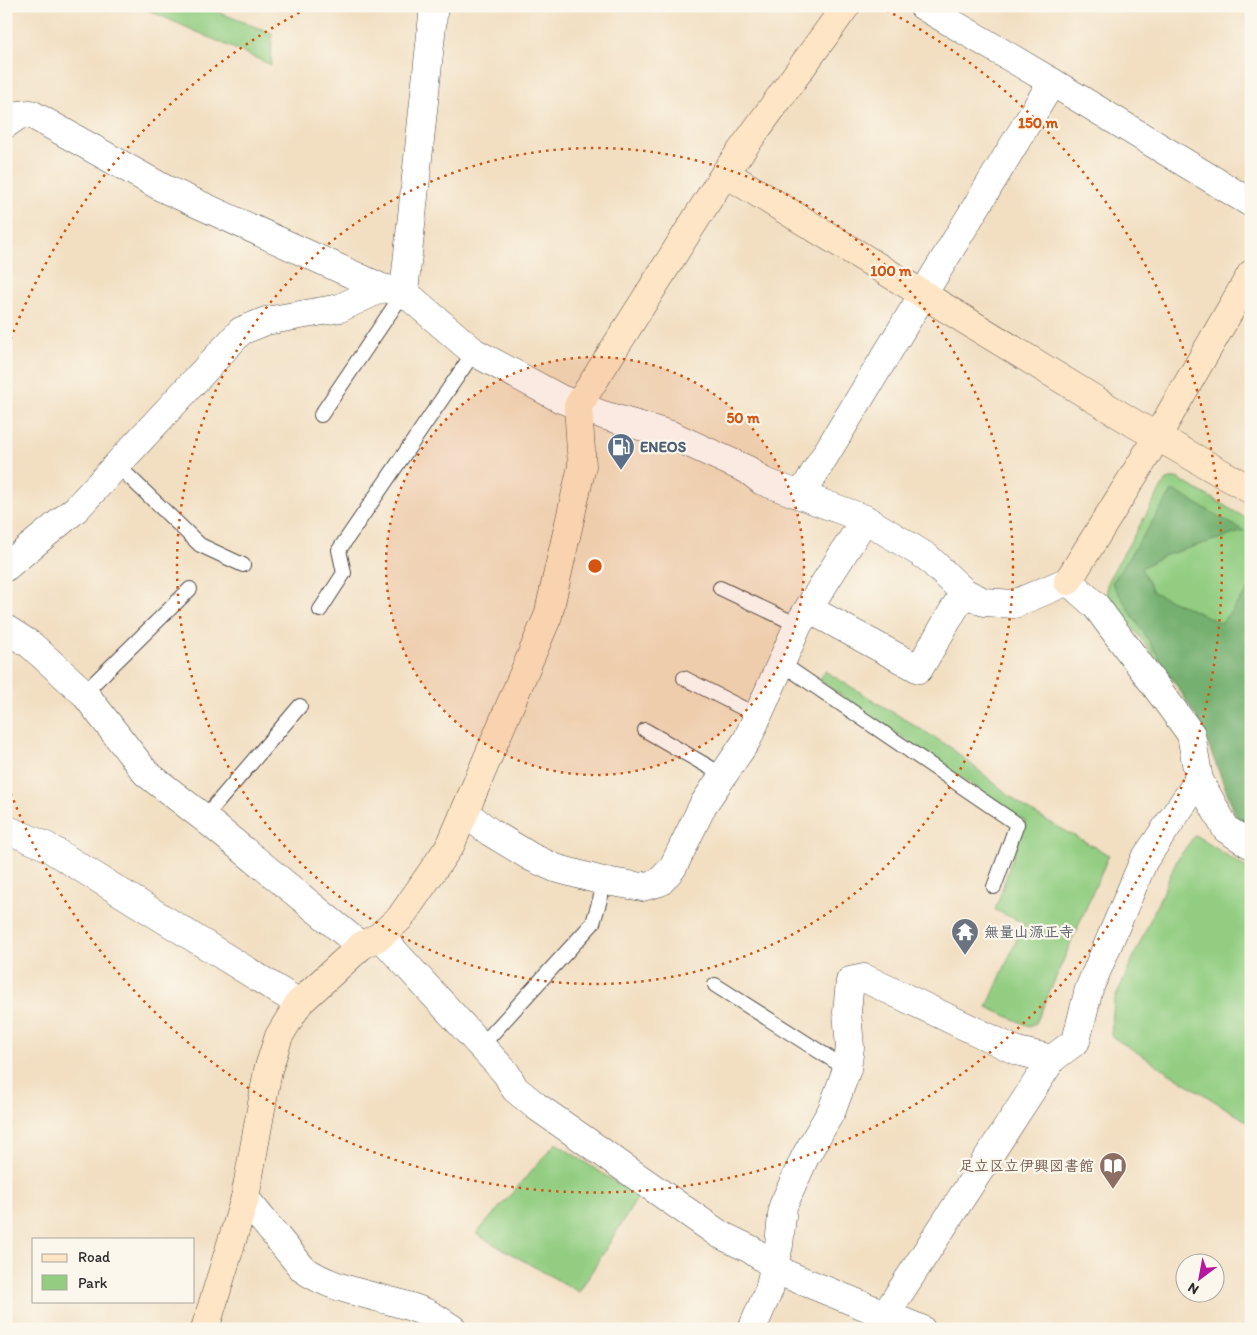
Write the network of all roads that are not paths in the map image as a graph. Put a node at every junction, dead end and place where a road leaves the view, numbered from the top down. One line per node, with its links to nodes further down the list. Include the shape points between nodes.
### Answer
1 (434, 6): 9 (street)
2 (846, 6): 6 (street)
3 (924, 6): 4 (street)
4 (1052, 82): 7 (street); 10 (street)
5 (6, 124): 9 (street, via 19,115 31,114 163,188)
6 (725, 173): 10 (street); 12 (street)
7 (1251, 203)
8 (1251, 274): 14 (street)
9 (393, 290): 11 (street); 13 (lane); 15 (street, via 340,308 266,321 240,331 186,387)
10 (924, 295): 14 (street); 17 (street)
11 (474, 352): 12 (street); 25 (lane, via 339,550 344,573)
12 (578, 406): 17 (street, via 671,435 748,470 762,481); 36 (street, via 582,466 548,616)
13 (322, 415)
14 (1157, 437): 16 (street); 21 (street)
15 (118, 466): 19 (lane, via 200,545); 20 (street, via 76,509)
16 (1251, 490)
17 (801, 495): 18 (street)
18 (865, 519): 24 (street, via 927,557); 26 (street)
19 (243, 565)
20 (6, 567)
21 (1068, 581): 24 (street, via 1014,604 984,602); 35 (street, via 1096,606 1191,734)
22 (720, 588): 26 (lane)
23 (190, 589): 30 (lane)
24 (964, 592): 26 (street, via 919,669)
25 (320, 610)
26 (804, 617): 28 (street)
27 (6, 628): 30 (street, via 31,645)
28 (781, 663): 32 (street); 40 (lane, via 1017,824)
29 (684, 678): 32 (lane)
30 (84, 693): 37 (street, via 146,773)
31 (300, 706): 37 (lane)
32 (758, 716): 34 (street)
33 (646, 730): 34 (lane)
34 (724, 775): 36 (street, via 703,805 673,867 660,882 642,887 555,868 531,857)
35 (1199, 780): 39 (street, via 1226,829); 46 (street, via 1144,860 1089,989 1076,1041)
36 (464, 813): 42 (street, via 451,844 400,918)
37 (204, 818): 42 (street)
38 (6, 829): 44 (street, via 46,846)
39 (1251, 845)
40 (994, 887)
41 (601, 896): 45 (lane, via 593,923)
42 (370, 941): 44 (street); 45 (street)
43 (715, 985): 47 (lane)
44 (299, 1003): 48 (street, via 279,1036 268,1070)
45 (481, 1046): 49 (street, via 515,1089 536,1106 719,1234)
46 (1052, 1060): 47 (street, via 1017,1051 864,978 850,981); 50 (street)
47 (847, 1069): 49 (street, via 832,1110 805,1157 783,1206)
48 (244, 1198): 51 (street); 52 (street, via 303,1268 315,1277 331,1285 423,1311)
49 (774, 1265): 50 (street); 53 (street)
50 (880, 1322): 54 (street)
51 (205, 1329)
52 (452, 1329)
53 (752, 1329)
54 (921, 1329)

